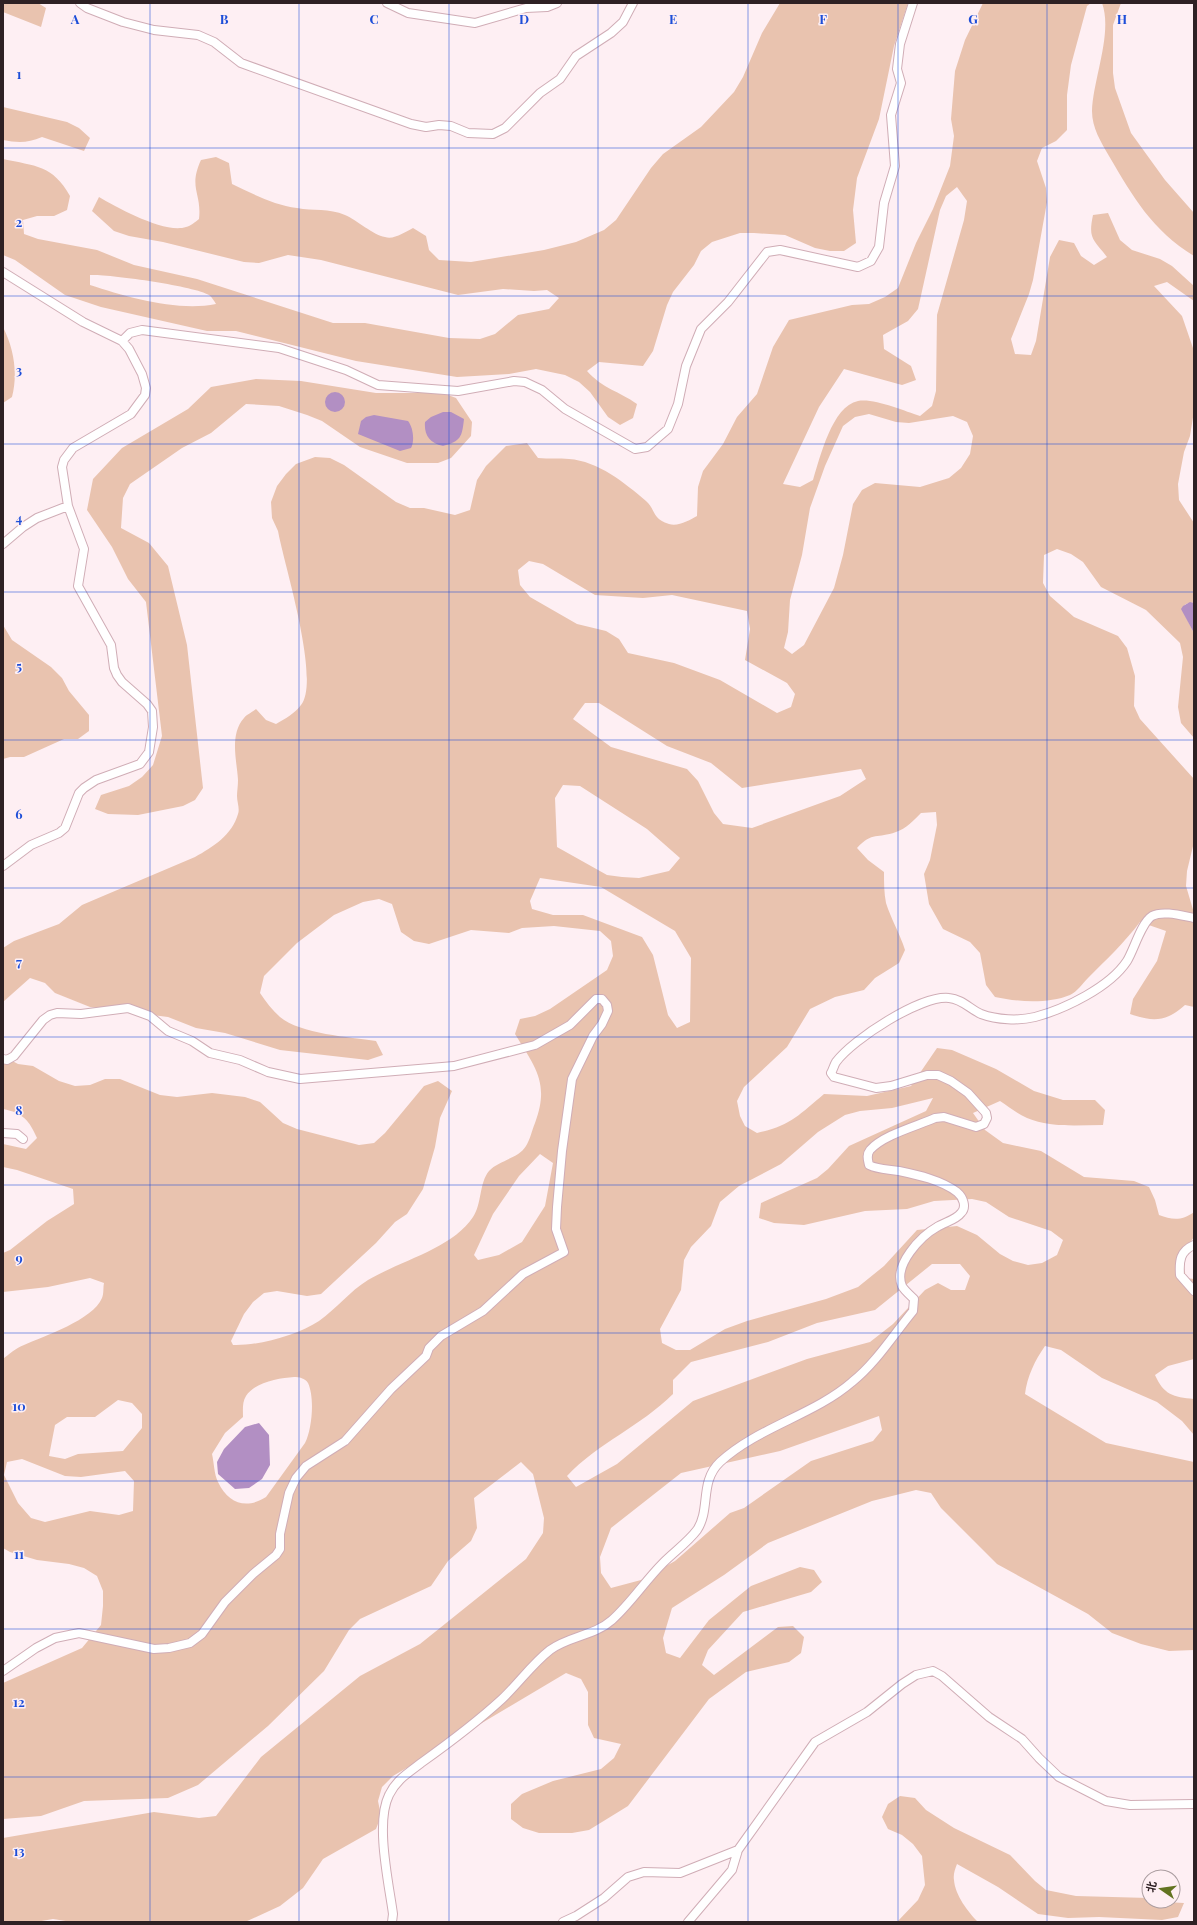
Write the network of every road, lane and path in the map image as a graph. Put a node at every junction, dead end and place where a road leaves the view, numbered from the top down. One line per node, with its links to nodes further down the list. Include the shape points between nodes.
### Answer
1 (80, 3): 4 (street, via 123,22 154,30 198,35 214,42 241,63 411,124 426,127 451,126 468,133 493,134 505,128 540,93 560,79 576,56 623,22)
2 (387, 3): 3 (street, via 408,13 475,23 526,8 547,7)
3 (557, 3)
4 (633, 3)
5 (913, 3): 7 (street, via 900,44 897,69 901,83 891,116 895,166 884,203 879,247 871,261 858,267 780,250 767,252 728,302 700,329 686,366 678,404 668,430 647,446 635,449 566,409 542,390 525,382 514,381 458,391 378,385 346,370 279,348 142,330 130,333)
6 (3, 272): 7 (street, via 84,322)
7 (122, 341): 8 (street, via 142,374 145,395 131,414 73,448 64,460 62,467)
8 (68, 506): 9 (street, via 33,521); 10 (street, via 84,549 78,586 112,645 117,675 148,704 152,711 153,727 149,752 140,764 96,780 84,788 79,793 65,828 60,833 31,845)
9 (3, 544)
10 (3, 866)
11 (1194, 918): 20 (street, via 1160,914 1152,916 1127,961 1117,973 1096,989 1061,1008 1034,1017 1007,1020 982,1014 952,998 939,997 874,1028 835,1063 832,1073 834,1077 876,1088 927,1075 938,1075 968,1093 986,1113 984,1124 976,1126 944,1117 935,1118 883,1140 867,1155 869,1166 937,1182 958,1192 964,1202 962,1213 936,1227 916,1243 901,1267 902,1286 914,1299 914,1311 852,1383 822,1402 770,1428 718,1464 706,1486 704,1511 698,1528 612,1620 592,1633 551,1649 502,1698 458,1736 398,1779 387,1797 384,1816 383,1843)
12 (3, 1059): 17 (street, via 7,1060 14,1056 50,1015 128,1008 150,1016 168,1031 192,1041 210,1053 240,1060 268,1072 307,1079 454,1066 535,1045 570,1025 596,999 607,1005 608,1012 592,1036 572,1079 557,1207 556,1229 564,1252 523,1274 483,1312 440,1336 429,1348 426,1356 391,1389 345,1441 306,1466 296,1478 289,1493 280,1534 280,1549 225,1602 202,1634 190,1643 154,1649 79,1633 56,1638 36,1648)
13 (3, 1133): 14 (street, via 17,1134)
14 (23, 1138)
15 (1194, 1245): 16 (street, via 1182,1254 1179,1262 1180,1275)
16 (1194, 1291)
17 (3, 1671)
18 (1194, 1804): 19 (street, via 1130,1805 1106,1801 1059,1777 1022,1739 933,1671 916,1675 867,1712 815,1742)
19 (738, 1850): 21 (street, via 680,1873 644,1872 628,1878 604,1898); 22 (street, via 732,1870)
20 (392, 1922)
21 (563, 1922)
22 (688, 1922)

